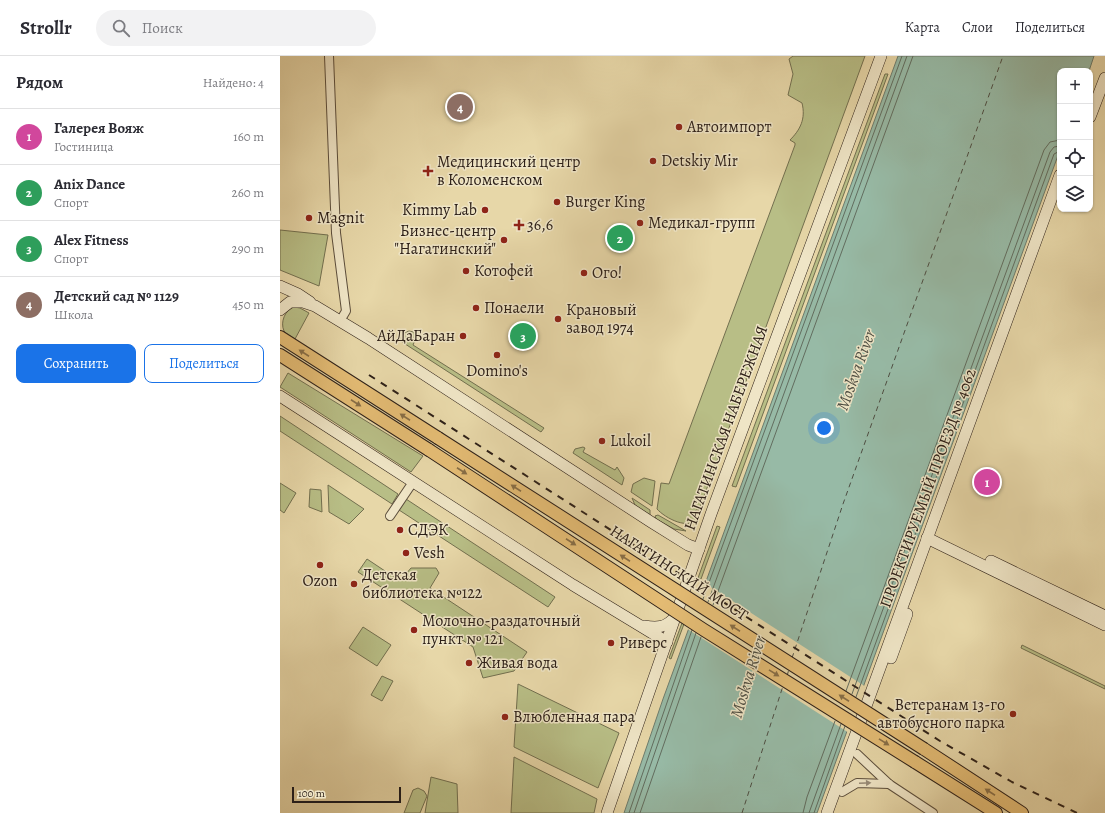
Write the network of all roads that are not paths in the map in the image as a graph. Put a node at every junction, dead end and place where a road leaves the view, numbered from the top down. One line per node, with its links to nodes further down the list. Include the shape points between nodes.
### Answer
1 (329, 56): 11 (street, via 336,233 346,311)
2 (880, 56): 20 (main road, НАГАТИНСКАЯ НАБЕРЕЖНАЯ)
3 (1105, 76): 4 (main road); 5 (main road)
4 (1091, 104)
5 (1093, 109)
6 (1059, 176): 19 (main road, ПРОЕКТИРУЕМЫЙ ПРОЕЗД № 4062)
7 (1057, 205): 19 (main road, ПРОЕКТИРУЕМЫЙ ПРОЕЗД № 4062)
8 (280, 286): 9 (main road)
9 (315, 306): 10 (main road, via 304,302 290,302); 11 (main road)
10 (280, 310)
11 (340, 321): 20 (main road, via 651,522)
12 (282, 337): 34 (main road, НАГАТИНСКИЙ МОСТ, one-way to 12, bridge)
13 (280, 354): 15 (main road, НАГАТИНСКИЙ МОСТ)
14 (280, 360): 15 (main road)
15 (293, 362): 33 (main road, НАГАТИНСКИЙ МОСТ, one-way to 33, bridge, via 704,630)
16 (280, 396): 17 (main road)
17 (413, 482): 18 (street); 23 (main road)
18 (390, 516)
19 (931, 536): 22 (main road); 24 (main road); 26 (main road, ПРОЕКТИРУЕМЫЙ ПРОЕЗД № 4062); 30 (main road, ПРОЕКТИРУЕМЫЙ ПРОЕЗД № 4062)
20 (698, 549): 21 (main road, НАГАТИНСКАЯ НАБЕРЕЖНАЯ)
21 (676, 615): 23 (main road, via 663,627); 25 (main road, НАГАТИНСКАЯ НАБЕРЕЖНАЯ)
22 (1105, 616)
23 (640, 625): 25 (main road)
24 (1105, 625)
25 (667, 642): 29 (main road, НАГАТИНСКАЯ НАБЕРЕЖНАЯ)
26 (856, 754): 27 (street); 28 (main road, ПРОЕКТИРУЕМЫЙ ПРОЕЗД № 4062)
27 (889, 784): 28 (street, one-way to 27, via 857,783); 32 (street)
28 (842, 792): 31 (main road, ПРОЕКТИРУЕМЫЙ ПРОЕЗД № 4062)
29 (607, 813)
30 (827, 813)
31 (835, 813)
32 (933, 813)
33 (996, 813)
34 (1022, 813)

